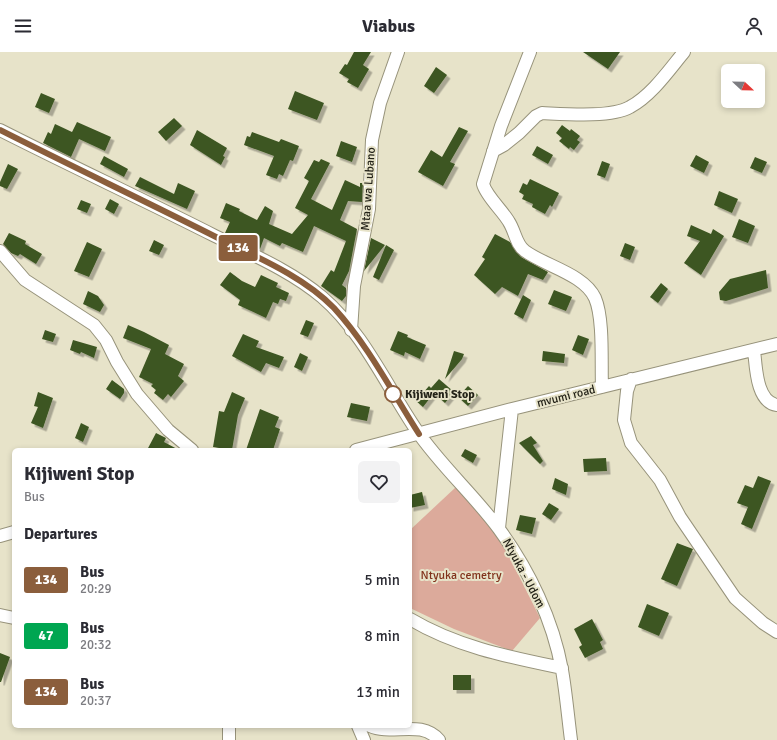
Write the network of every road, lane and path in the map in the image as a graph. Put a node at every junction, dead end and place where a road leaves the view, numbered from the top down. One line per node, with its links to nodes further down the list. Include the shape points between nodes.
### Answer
1 (398, 52): 8 (street, Mtaa wa Lubano, via 380,103 372,140 369,209 354,286)
2 (540, 52): 4 (street)
3 (684, 52): 6 (street, via 662,78 631,107 608,112 542,114 536,116 504,145)
4 (528, 57): 6 (street)
5 (0, 130): 8 (street, Ntyuka - Udom, via 290,275 322,297)
6 (492, 151): 12 (street, via 483,180 484,187 509,222 519,246 587,287 595,299 600,318)
7 (0, 251): 16 (street, via 25,280 94,325 106,340 137,394 168,430)
8 (351, 330): 15 (street, Ntyuka - Udom)
9 (777, 344): 10 (street, mvumi road)
10 (754, 350): 11 (street, mvumi road); 13 (street, via 762,391 767,400)
11 (631, 379): 12 (street, mvumi road); 24 (street, via 624,420 631,443 660,480 686,527 736,598 763,623)
12 (602, 387): 14 (street, mvumi road)
13 (777, 405)
14 (512, 408): 15 (street, mvumi road); 18 (street)
15 (419, 434): 17 (street, mvumi road); 18 (street, Ntyuka - Udom)
16 (190, 448)
17 (364, 448)
18 (499, 528): 25 (street, Ntyuka - Udom, via 539,598)
19 (12, 533): 20 (street)
20 (0, 536)
21 (0, 615): 22 (street)
22 (12, 618)
23 (412, 620): 25 (street, via 442,636 483,650)
24 (777, 632)
25 (562, 668): 32 (street, Ntyuka - Udom)
26 (229, 728): 29 (street)
27 (359, 728): 30 (street)
28 (376, 728): 31 (street, via 421,729)
29 (229, 740)
30 (364, 740)
31 (439, 740)
32 (571, 740)

